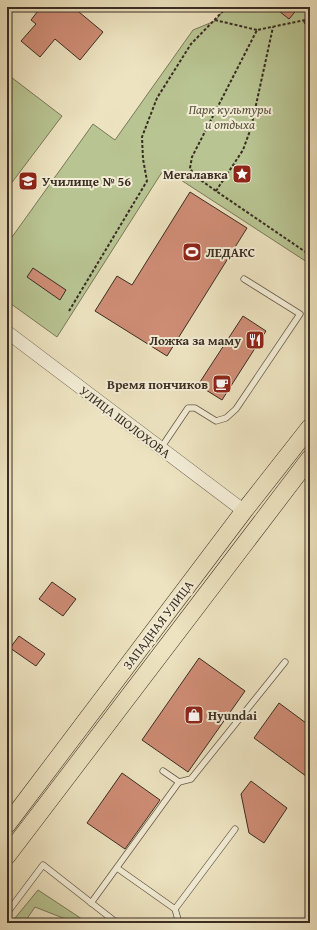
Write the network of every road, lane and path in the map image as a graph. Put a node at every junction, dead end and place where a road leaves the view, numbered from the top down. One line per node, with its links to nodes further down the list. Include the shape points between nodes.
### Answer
1 (228, 7): 3 (path)
2 (310, 19): 4 (path)
3 (215, 20): 6 (path); 11 (path, via 191,44 157,98 142,137 147,181)
4 (304, 21): 5 (path); 7 (path)
5 (273, 27): 6 (path); 8 (path, via 251,128 243,150)
6 (257, 30): 8 (path, via 192,157 190,168 195,176)
7 (310, 33)
8 (216, 191): 9 (path)
9 (310, 255)
10 (244, 279): 14 (lane, via 300,314 236,409 226,418 216,421 195,408 188,408)
11 (69, 311)
12 (7, 332): 14 (street, УЛИЦА ШОЛОХОВА)
13 (310, 426): 16 (main road, ЗАПАДНАЯ УЛИЦА)
14 (160, 449): 16 (street, УЛИЦА ШОЛОХОВА)
15 (310, 458): 22 (main road, ЗАПАДНАЯ УЛИЦА)
16 (244, 512): 20 (main road, ЗАПАДНАЯ УЛИЦА)
17 (285, 662): 19 (lane, via 191,779)
18 (163, 771): 19 (lane)
19 (179, 782): 23 (lane)
20 (7, 825)
21 (235, 829): 25 (lane)
22 (7, 856)
23 (117, 868): 24 (lane); 25 (lane)
24 (91, 903): 26 (lane, via 43,865); 27 (lane)
25 (175, 909): 28 (lane)
26 (7, 912)
27 (117, 923)
28 (179, 923)

